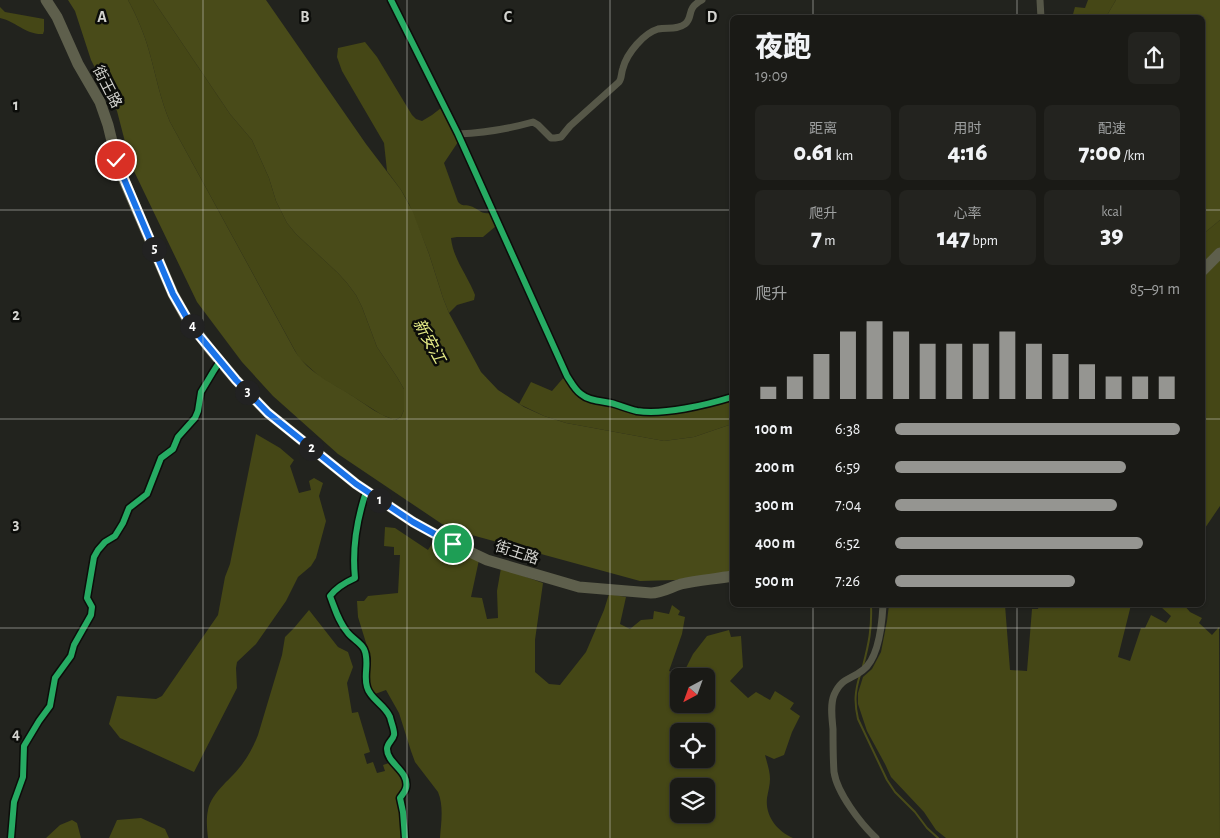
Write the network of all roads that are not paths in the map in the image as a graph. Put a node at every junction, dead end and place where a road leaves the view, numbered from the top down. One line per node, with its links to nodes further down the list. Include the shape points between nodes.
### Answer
1 (46, 0): 9 (main road, 街王路, via 100,102 118,166 173,294 186,319)
2 (391, 0): 6 (street)
3 (702, 0): 6 (street, via 693,6 689,20 683,25 656,29 638,42 624,65 619,82 561,137 551,138 533,122 508,129)
4 (1040, 0): 5 (street)
5 (1041, 15)
6 (458, 134): 10 (street, via 567,376 579,393 592,400 649,411 686,408)
7 (1220, 253): 8 (main road)
8 (1205, 268)
9 (220, 361): 11 (main road, 街王路, via 268,413); 14 (street, via 201,392 195,418 178,438 172,451 161,458 146,494 129,508 115,536 105,542 94,556 87,598 92,607 90,618 56,678 50,706 24,746 23,777 14,802)
10 (730, 397)
11 (366, 492): 12 (main road, 街王路, via 475,555 579,587 658,593 689,582); 15 (street, via 354,544 355,578 330,596 346,630 364,649 367,688 386,710 392,724 394,735 387,749 406,779 406,790 400,798)
12 (730, 576)
13 (883, 607): 16 (street, via 872,659 863,671 842,683 832,703 836,783 857,817)
14 (11, 838)
15 (405, 838)
16 (876, 838)

